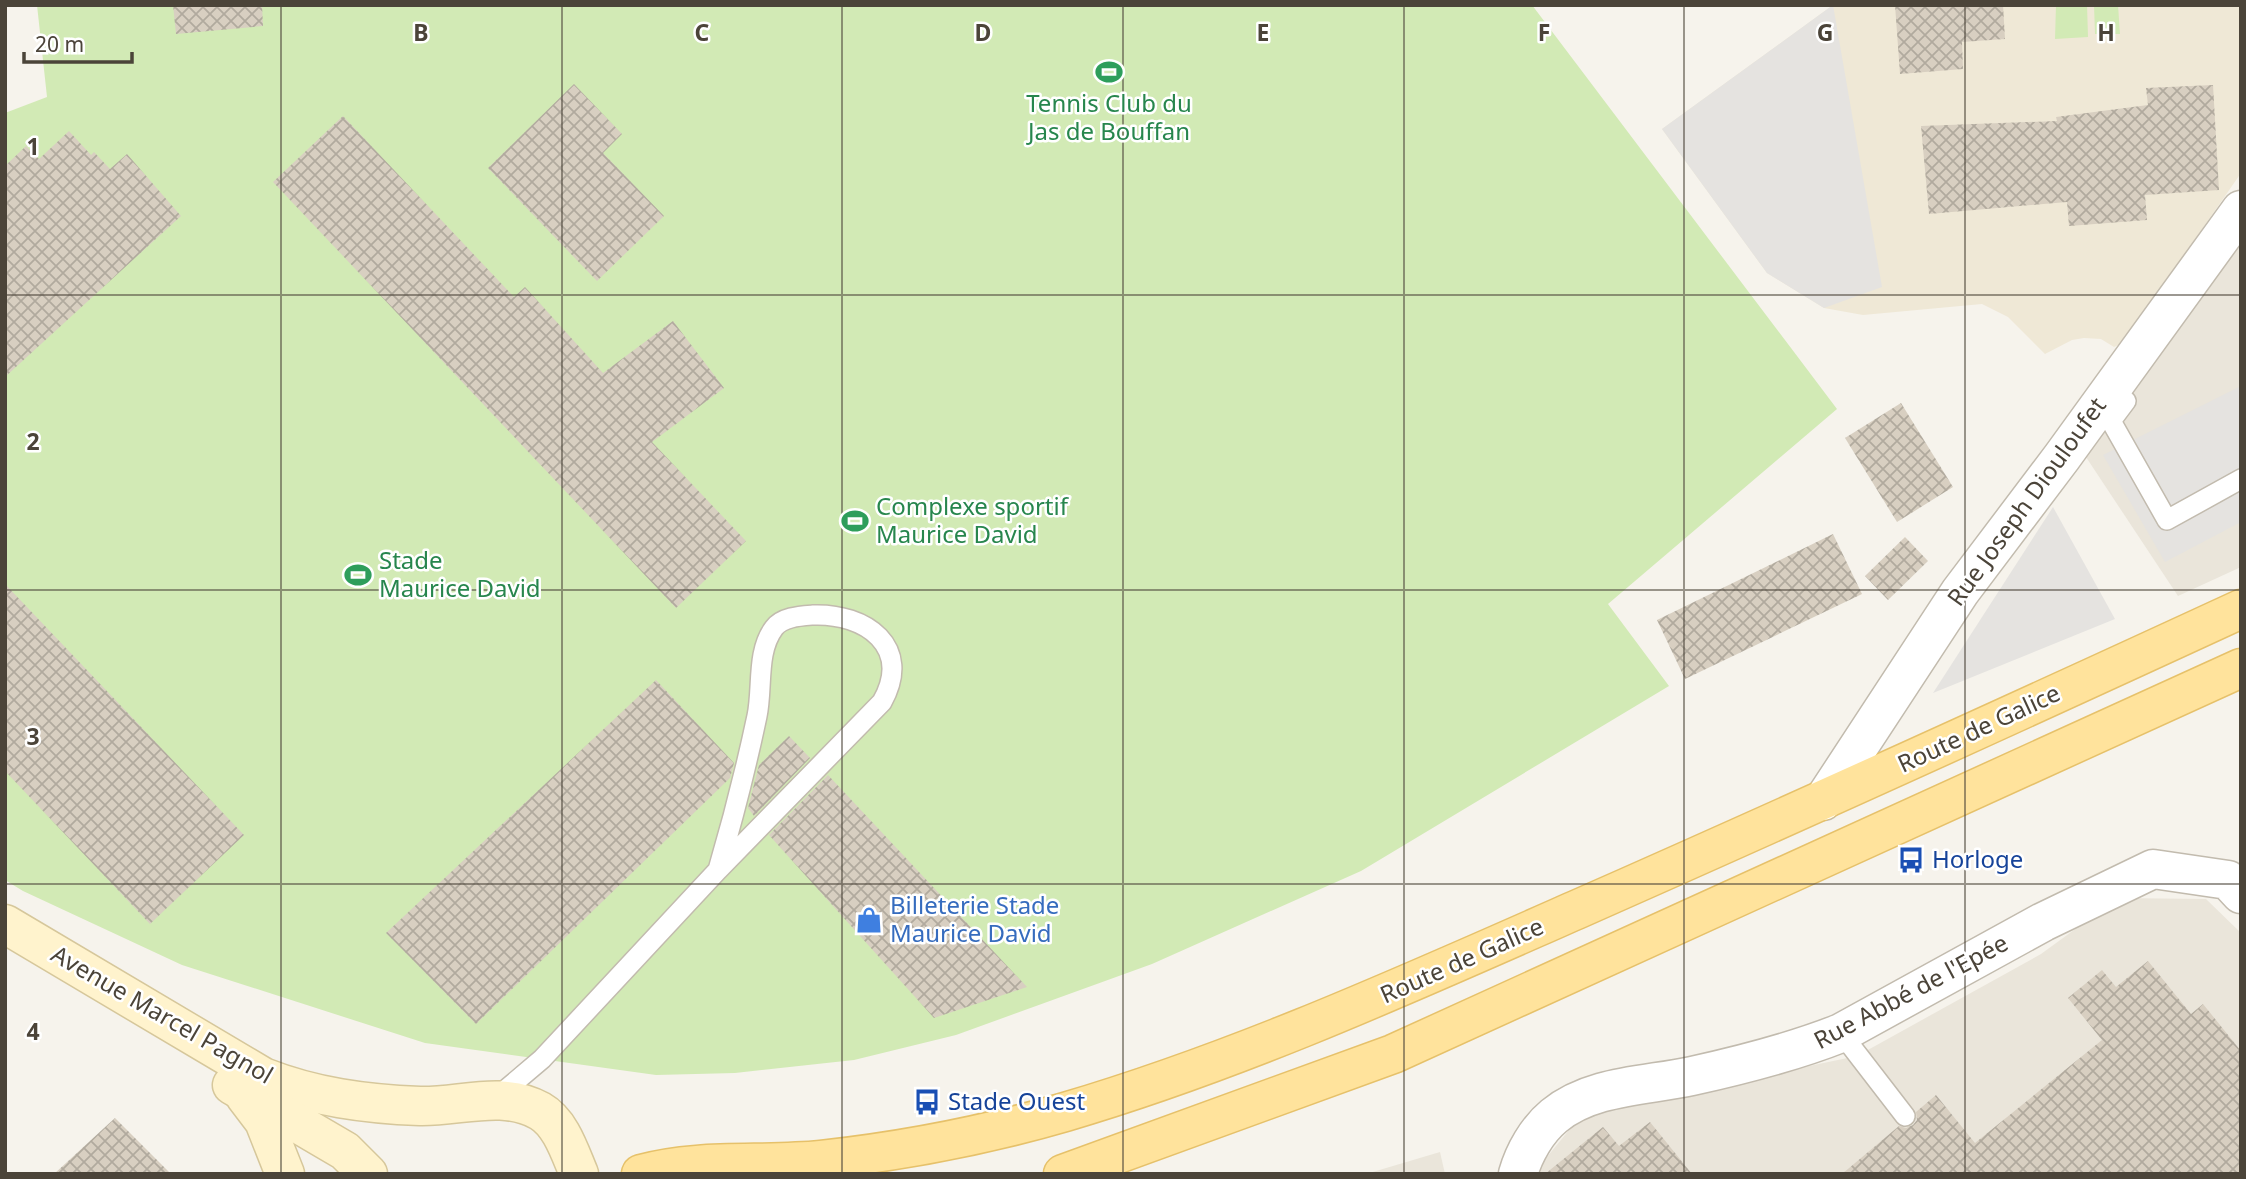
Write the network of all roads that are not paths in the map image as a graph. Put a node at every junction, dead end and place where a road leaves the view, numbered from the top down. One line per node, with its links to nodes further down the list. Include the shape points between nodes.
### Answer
1 (2241, 210): 6 (street, Rue Joseph Diouloufet, via 1960,592)
2 (2241, 240): 3 (lane, via 2111,421 2167,520)
3 (2241, 479)
4 (2241, 609): 6 (main road, Route de Galice)
5 (2237, 672): 19 (main road, via 1393,1054)
6 (1823, 801): 18 (main road, Route de Galice, via 1350,1010 1164,1081 1061,1113 943,1140 820,1160 674,1166)
7 (718, 870): 7 (lane, via 882,702 892,673 888,648 861,622 833,614 796,616 775,626 764,646 758,712); 13 (lane, via 542,1059)
8 (2241, 894): 11 (street, Rue Abbé de l'Epée, via 2228,880 2153,869 2043,922)
9 (5, 924): 13 (main road, Avenue Marcel Pagnol, via 263,1077 294,1089 333,1099 421,1106)
10 (5, 943): 12 (main road, Avenue Marcel Pagnol)
11 (1841, 1033): 14 (lane); 20 (street, Rue Abbé de l'Epée, via 1692,1076 1590,1095 1554,1116 1524,1155)
12 (242, 1092): 15 (main road, via 264,1121); 16 (main road, Avenue Marcel Pagnol, via 345,1152)
13 (495, 1100): 17 (main road, Avenue Marcel Pagnol, via 542,1112 558,1128)
14 (1905, 1116)
15 (285, 1174)
16 (368, 1174)
17 (579, 1174)
18 (641, 1174)
19 (1063, 1174)
20 (1518, 1174)

